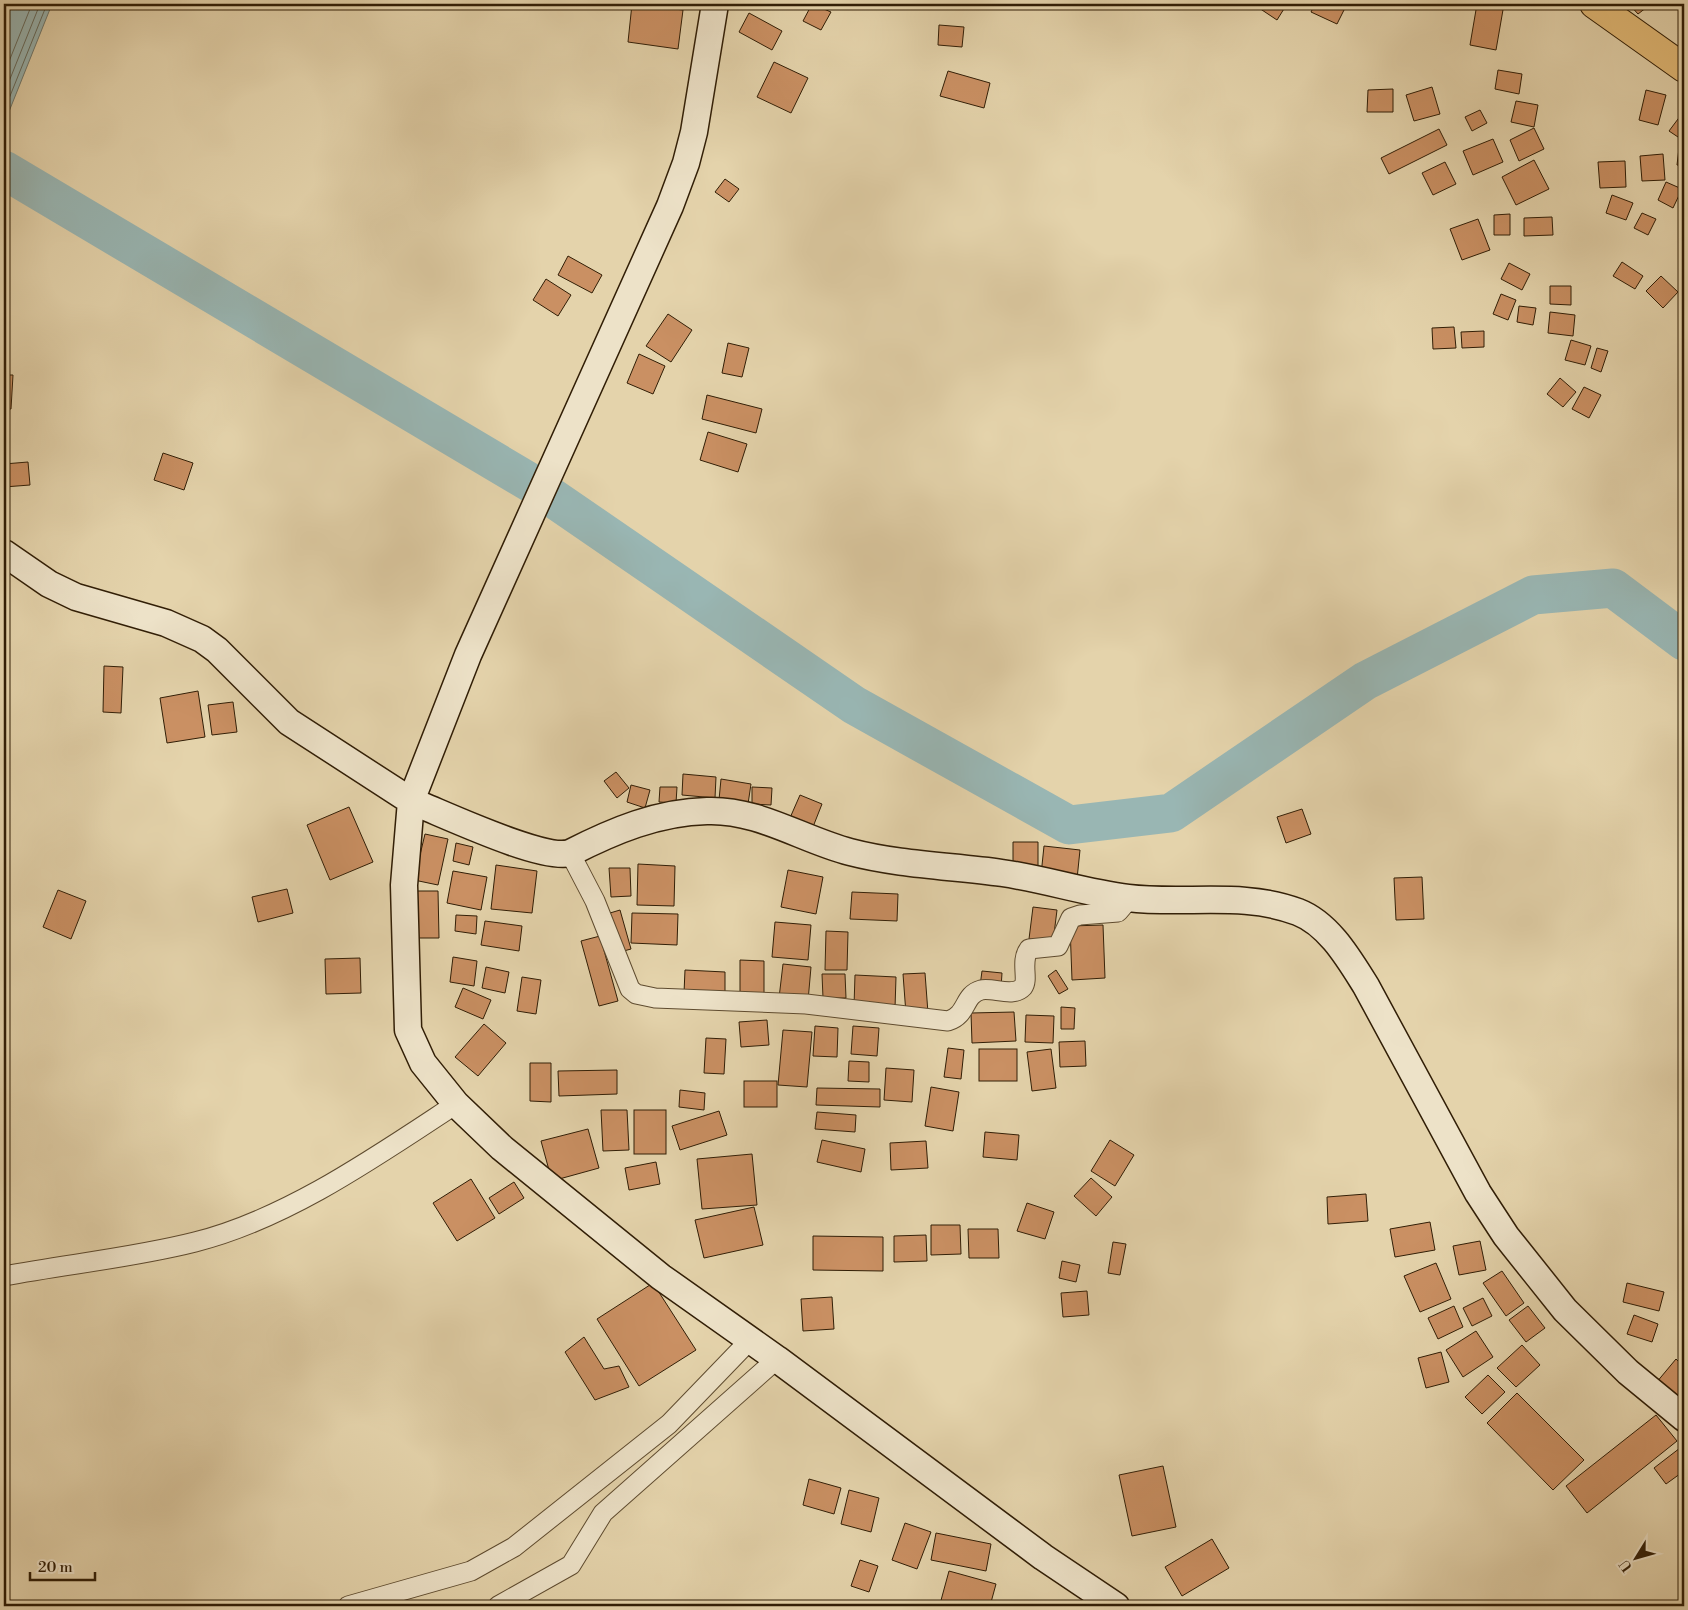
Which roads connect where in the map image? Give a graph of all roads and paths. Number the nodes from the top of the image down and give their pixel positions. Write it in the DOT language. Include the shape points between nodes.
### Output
graph roads {
  1 [pos="715,4"];
  2 [pos="1594,4"];
  3 [pos="1684,68"];
  4 [pos="4,553"];
  5 [pos="411,801"];
  6 [pos="570,853"];
  7 [pos="1130,898"];
  8 [pos="456,1104"];
  9 [pos="4,1276"];
  10 [pos="750,1340"];
  11 [pos="777,1359"];
  12 [pos="1684,1418"];
  13 [pos="348,1606"];
  14 [pos="498,1606"];
  15 [pos="1116,1606"];
  1 -- 5 [label="street" via="686,163 658,236 468,656"];
  2 -- 3 [label="highway"];
  4 -- 5 [label="street" via="48,584 76,597 166,623 202,639 289,722"];
  5 -- 6 [label="street" via="540,851"];
  5 -- 8 [label="street" via="404,885 408,1030 423,1063"];
  6 -- 7 [label="street" via="649,819 709,811 757,818 850,852 928,867 1004,873"];
  6 -- 7 [label="street" via="595,901 630,988 636,994 655,998 806,1004 948,1021 961,1014 969,998 982,990 1010,992 1021,988 1025,983 1024,957 1028,949 1058,946 1071,918 1118,912"];
  7 -- 12 [label="street" via="1270,903 1311,918 1349,959 1366,986 1478,1193 1506,1236 1565,1310 1628,1372"];
  8 -- 9 [label="street" via="355,1170 250,1223 196,1242 150,1252"];
  8 -- 10 [label="street" via="502,1148 661,1277"];
  10 -- 11 [label="street"];
  10 -- 13 [label="street" via="669,1424 514,1547 471,1571"];
  11 -- 14 [label="street" via="603,1514 571,1565"];
  11 -- 15 [label="street" via="1043,1558"];
}
